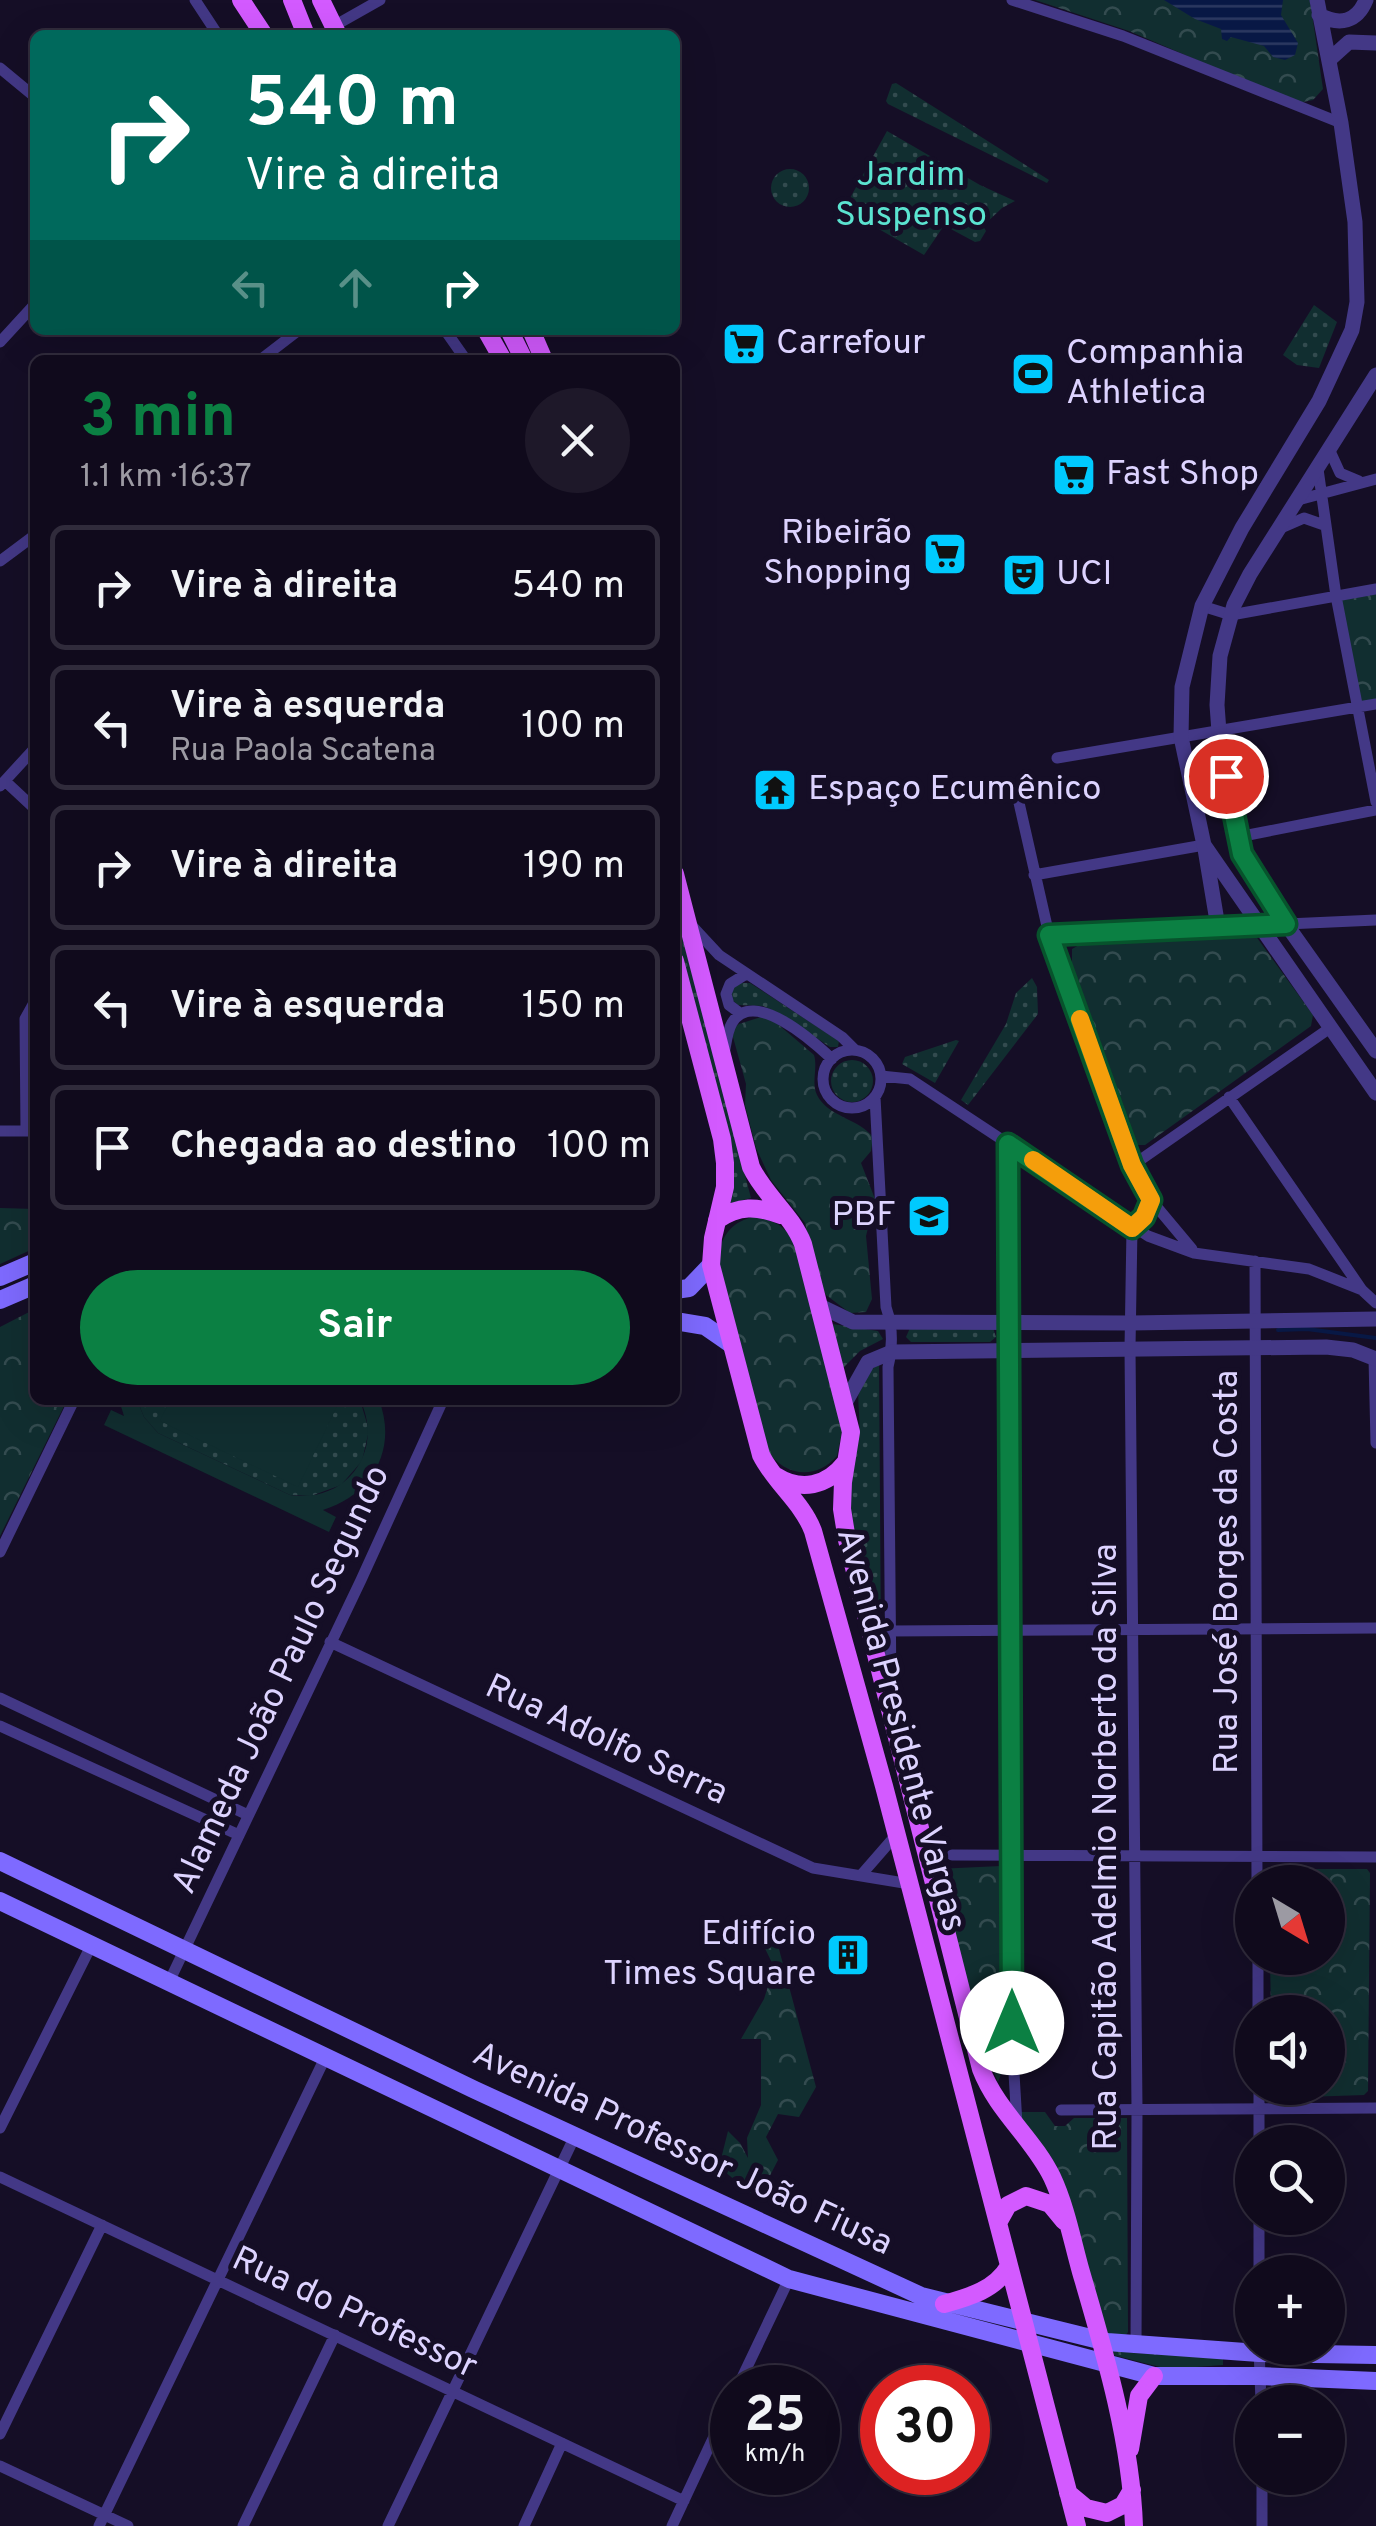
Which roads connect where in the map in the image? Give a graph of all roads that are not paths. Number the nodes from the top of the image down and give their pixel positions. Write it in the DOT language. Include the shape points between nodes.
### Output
graph roads {
  1 [pos="196,0"];
  2 [pos="241,0"];
  3 [pos="292,0"];
  4 [pos="321,0"];
  5 [pos="380,0"];
  6 [pos="1012,0"];
  7 [pos="1372,2"];
  8 [pos="1318,8"];
  9 [pos="215,30"];
  10 [pos="261,30"];
  11 [pos="304,30"];
  12 [pos="336,30"];
  13 [pos="337,30"];
  14 [pos="1376,43"];
  15 [pos="1330,60"];
  16 [pos="0,68"];
  17 [pos="30,93"];
  18 [pos="1341,124"];
  19 [pos="1376,292"];
  20 [pos="1357,302"];
  21 [pos="30,309"];
  22 [pos="292,335"];
  23 [pos="0,342"];
  24 [pos="266,355"];
  25 [pos="1376,375"];
  26 [pos="1330,451"];
  27 [pos="1318,470"];
  28 [pos="1370,480"];
  29 [pos="1321,494"];
  30 [pos="1298,500"];
  31 [pos="1324,525"];
  32 [pos="1278,530"];
  33 [pos="30,540"];
  34 [pos="0,561"];
  35 [pos="1376,589"];
  36 [pos="1336,596"];
  37 [pos="1202,606"];
  38 [pos="1230,615"];
  39 [pos="1376,704"];
  40 [pos="1356,707"];
  41 [pos="1219,732"];
  42 [pos="1180,737"];
  43 [pos="30,753"];
  44 [pos="1057,758"];
  45 [pos="2,784"];
  46 [pos="1017,794"];
  47 [pos="1376,802"];
  48 [pos="30,805"];
  49 [pos="1376,810"];
  50 [pos="1238,837"];
  51 [pos="1204,845"];
  52 [pos="1034,875"];
  53 [pos="680,894"];
  54 [pos="686,918"];
  55 [pos="1376,920"];
  56 [pos="1286,924"];
  57 [pos="1260,926"];
  58 [pos="1218,927"];
  59 [pos="1049,935"];
  60 [pos="746,974"];
  61 [pos="30,1009"];
  62 [pos="741,1014"];
  63 [pos="682,1017"];
  64 [pos="1330,1028"];
  65 [pos="855,1050"];
  66 [pos="1376,1051"];
  67 [pos="832,1058"];
  68 [pos="722,1063"];
  69 [pos="881,1076"];
  70 [pos="1376,1093"];
  71 [pos="875,1096"];
  72 [pos="1230,1098"];
  73 [pos="30,1112"];
  74 [pos="0,1131"];
  75 [pos="30,1131"];
  76 [pos="1008,1144"];
  77 [pos="1132,1165"];
  78 [pos="1151,1200"];
  79 [pos="786,1217"];
  80 [pos="717,1220"];
  81 [pos="1132,1228"];
  82 [pos="1194,1253"];
  83 [pos="1254,1261"];
  84 [pos="30,1264"];
  85 [pos="711,1266"];
  86 [pos="0,1277"];
  87 [pos="30,1288"];
  88 [pos="680,1289"];
  89 [pos="1362,1290"];
  90 [pos="0,1300"];
  91 [pos="1376,1303"];
  92 [pos="820,1306"];
  93 [pos="1254,1319"];
  94 [pos="1376,1319"];
  95 [pos="680,1322"];
  96 [pos="892,1322"];
  97 [pos="1008,1322"];
  98 [pos="1130,1323"];
  99 [pos="731,1344"];
  100 [pos="1254,1347"];
  101 [pos="1130,1348"];
  102 [pos="1008,1350"];
  103 [pos="892,1352"];
  104 [pos="1375,1359"];
  105 [pos="845,1403"];
  106 [pos="72,1405"];
  107 [pos="441,1405"];
  108 [pos="1376,1443"];
  109 [pos="847,1460"];
  110 [pos="771,1473"];
  111 [pos="0,1552"];
  112 [pos="1255,1628"];
  113 [pos="1376,1628"];
  114 [pos="1011,1630"];
  115 [pos="1134,1630"];
  116 [pos="890,1631"];
  117 [pos="330,1642"];
  118 [pos="0,1698"];
  119 [pos="892,1716"];
  120 [pos="0,1726"];
  121 [pos="248,1816"];
  122 [pos="239,1835"];
  123 [pos="896,1835"];
  124 [pos="952,1856"];
  125 [pos="1011,1857"];
  126 [pos="1376,1857"];
  127 [pos="1136,1858"];
  128 [pos="1257,1858"];
  129 [pos="0,1861"];
  130 [pos="1257,1865"];
  131 [pos="862,1874"];
  132 [pos="910,1884"];
  133 [pos="0,1901"];
  134 [pos="91,1946"];
  135 [pos="185,1949"];
  136 [pos="168,1982"];
  137 [pos="325,2058"];
  138 [pos="1259,2108"];
  139 [pos="1376,2108"];
  140 [pos="1138,2109"];
  141 [pos="1061,2110"];
  142 [pos="1259,2125"];
  143 [pos="0,2128"];
  144 [pos="1017,2128"];
  145 [pos="575,2136"];
  146 [pos="560,2171"];
  147 [pos="0,2176"];
  148 [pos="998,2223"];
  149 [pos="102,2225"];
  150 [pos="1070,2230"];
  151 [pos="1009,2266"];
  152 [pos="789,2279"];
  153 [pos="218,2280"];
  154 [pos="944,2304"];
  155 [pos="1027,2333"];
  156 [pos="334,2335"];
  157 [pos="1101,2341"];
  158 [pos="1136,2344"];
  159 [pos="1235,2349"];
  160 [pos="1345,2355"];
  161 [pos="1376,2355"];
  162 [pos="1105,2361"];
  163 [pos="748,2365"];
  164 [pos="1260,2365"];
  165 [pos="1285,2365"];
  166 [pos="1154,2376"];
  167 [pos="1260,2376"];
  168 [pos="1284,2377"];
  169 [pos="1376,2381"];
  170 [pos="1260,2385"];
  171 [pos="451,2390"];
  172 [pos="0,2434"];
  173 [pos="562,2444"];
  174 [pos="710,2445"];
  175 [pos="1128,2460"];
  176 [pos="0,2466"];
  177 [pos="1132,2490"];
  178 [pos="1068,2493"];
  179 [pos="1262,2495"];
  180 [pos="684,2501"];
  181 [pos="102,2521"];
  182 [pos="128,2526"];
  183 [pos="243,2526"];
  184 [pos="388,2526"];
  185 [pos="524,2526"];
  186 [pos="672,2526"];
  187 [pos="1077,2526"];
  188 [pos="1134,2526"];
  189 [pos="1262,2526"];
  1 -- 9 [label="street"];
  2 -- 10 [label="main road"];
  3 -- 11 [label="main road"];
  4 -- 12 [label="main road"];
  5 -- 13 [label="street"];
  6 -- 18 [label="street" via="1123,36"];
  7 -- 8 [label="street" via="1338,22"];
  8 -- 15 [label="street"];
  14 -- 15 [label="street" via="1349,42"];
  15 -- 18 [label="street"];
  16 -- 17 [label="street"];
  18 -- 20 [label="street"];
  19 -- 20 [label="street"];
  20 -- 37 [label="street" via="1332,378"];
  21 -- 23 [label="street"];
  22 -- 24 [label="street"];
  25 -- 26 [label="street"];
  26 -- 27 [label="street"];
  26 -- 28 [label="street" via="1340,473"];
  27 -- 29 [label="street"];
  27 -- 30 [label="street"];
  28 -- 29 [label="street"];
  29 -- 30 [label="street"];
  29 -- 31 [label="street"];
  30 -- 32 [label="street"];
  31 -- 32 [label="street" via="1296,519"];
  31 -- 36 [label="street"];
  32 -- 38 [label="street"];
  33 -- 34 [label="street"];
  35 -- 36 [label="street"];
  36 -- 38 [label="street"];
  36 -- 40 [label="street"];
  37 -- 38 [label="street"];
  37 -- 42 [label="street" via="1182,686"];
  38 -- 41 [label="street" via="1220,656"];
  39 -- 40 [label="street"];
  40 -- 41 [label="street"];
  40 -- 47 [label="street"];
  41 -- 42 [label="street"];
  41 -- 50 [label="street"];
  42 -- 44 [label="street"];
  42 -- 51 [label="street"];
  43 -- 45 [label="street"];
  45 -- 48 [label="street"];
  46 -- 52 [label="street"];
  49 -- 50 [label="street"];
  50 -- 56 [label="street"];
  51 -- 52 [label="street"];
  51 -- 57 [label="street"];
  51 -- 58 [label="street"];
  52 -- 59 [label="street"];
  53 -- 54 [label="main road, Avenida Presidente Vargas"];
  54 -- 60 [label="street"];
  54 -- 68 [label="main road, Avenida Presidente Vargas"];
  55 -- 56 [label="street"];
  56 -- 57 [label="street"];
  56 -- 66 [label="street"];
  57 -- 58 [label="street"];
  57 -- 64 [label="street"];
  58 -- 59 [label="street"];
  59 -- 77 [label="street"];
  60 -- 62 [label="street" via="726,994"];
  60 -- 65 [label="street"];
  61 -- 73 [label="street"];
  62 -- 67 [label="street" via="769,1013"];
  62 -- 68 [label="street" via="732,1023"];
  63 -- 80 [label="main road, Avenida Presidente Vargas" via="722,1140"];
  64 -- 70 [label="street"];
  64 -- 72 [label="street"];
  65 -- 67 [label="street"];
  65 -- 69 [label="street" via="873,1059"];
  67 -- 71 [label="street" via="823,1085 833,1101 860,1107"];
  68 -- 79 [label="main road, Avenida Presidente Vargas" via="750,1167"];
  69 -- 71 [label="street"];
  69 -- 76 [label="street" via="910,1079"];
  71 -- 96 [label="street"];
  72 -- 77 [label="street"];
  72 -- 89 [label="street"];
  74 -- 75 [label="street"];
  76 -- 81 [label="street"];
  76 -- 97 [label="street"];
  77 -- 78 [label="street"];
  78 -- 81 [label="street"];
  78 -- 82 [label="street"];
  79 -- 80 [label="main road" via="751,1207"];
  79 -- 92 [label="main road, Avenida Presidente Vargas" via="800,1236"];
  80 -- 85 [label="main road, Avenida Presidente Vargas"];
  81 -- 82 [label="street"];
  81 -- 98 [label="street, Rua Capitão Adelmio Norberto da Silva"];
  82 -- 83 [label="street"];
  83 -- 89 [label="street" via="1309,1269"];
  83 -- 93 [label="street, Rua José Borges da Costa"];
  84 -- 86 [label="main road"];
  85 -- 88 [label="main road"];
  85 -- 99 [label="main road, Avenida Presidente Vargas"];
  87 -- 90 [label="main road"];
  89 -- 91 [label="street"];
  92 -- 96 [label="street" via="853,1322"];
  92 -- 105 [label="main road, Avenida Presidente Vargas"];
  93 -- 94 [label="street"];
  93 -- 98 [label="street"];
  93 -- 100 [label="street, Rua José Borges da Costa"];
  95 -- 99 [label="main road" via="706,1326"];
  96 -- 97 [label="street"];
  96 -- 103 [label="street"];
  97 -- 98 [label="street"];
  97 -- 102 [label="street"];
  98 -- 101 [label="street, Rua Capitão Adelmio Norberto da Silva"];
  99 -- 110 [label="main road, Avenida Presidente Vargas"];
  100 -- 101 [label="street"];
  100 -- 104 [label="street" via="1340,1348"];
  100 -- 112 [label="street, Rua José Borges da Costa"];
  101 -- 102 [label="street"];
  101 -- 115 [label="street, Rua Capitão Adelmio Norberto da Silva"];
  102 -- 103 [label="street"];
  102 -- 114 [label="street"];
  103 -- 105 [label="street" via="868,1362"];
  103 -- 116 [label="street"];
  104 -- 108 [label="street"];
  105 -- 109 [label="main road, Avenida Presidente Vargas"];
  106 -- 111 [label="street"];
  107 -- 117 [label="street, Alameda João Paulo Segundo"];
  109 -- 110 [label="main road" via="832,1477 811,1485"];
  109 -- 119 [label="main road, Avenida Presidente Vargas" via="847,1540"];
  110 -- 123 [label="main road, Avenida Presidente Vargas" via="814,1531"];
  112 -- 113 [label="street"];
  112 -- 115 [label="street"];
  112 -- 128 [label="street, Rua José Borges da Costa"];
  114 -- 115 [label="street"];
  114 -- 116 [label="street"];
  114 -- 125 [label="street"];
  115 -- 127 [label="street, Rua Capitão Adelmio Norberto da Silva"];
  116 -- 119 [label="street"];
  117 -- 121 [label="street, Alameda João Paulo Segundo"];
  117 -- 131 [label="street, Rua Adolfo Serra" via="813,1868"];
  118 -- 121 [label="street"];
  119 -- 144 [label="main road, Avenida Presidente Vargas" via="982,2069"];
  120 -- 122 [label="street"];
  121 -- 122 [label="street, Alameda João Paulo Segundo"];
  122 -- 135 [label="street, Alameda João Paulo Segundo"];
  123 -- 131 [label="street"];
  123 -- 132 [label="main road, Avenida Presidente Vargas"];
  124 -- 125 [label="street"];
  125 -- 127 [label="street"];
  125 -- 144 [label="street"];
  126 -- 128 [label="street"];
  127 -- 128 [label="street"];
  127 -- 140 [label="street, Rua Capitão Adelmio Norberto da Silva"];
  128 -- 130 [label="street, Rua José Borges da Costa"];
  129 -- 135 [label="main road, Avenida Professor João Fiusa"];
  131 -- 132 [label="street, Rua Adolfo Serra"];
  132 -- 148 [label="main road, Avenida Presidente Vargas"];
  133 -- 134 [label="main road, Avenida Professor João Fiusa"];
  134 -- 136 [label="main road, Avenida Professor João Fiusa"];
  134 -- 143 [label="street"];
  135 -- 136 [label="street, Alameda João Paulo Segundo"];
  135 -- 145 [label="main road, Avenida Professor João Fiusa"];
  136 -- 137 [label="main road, Avenida Professor João Fiusa"];
  137 -- 146 [label="main road, Avenida Professor João Fiusa"];
  137 -- 153 [label="street"];
  138 -- 139 [label="street"];
  138 -- 140 [label="street"];
  138 -- 142 [label="street"];
  140 -- 141 [label="street"];
  140 -- 158 [label="street, Rua Capitão Adelmio Norberto da Silva"];
  144 -- 150 [label="main road, Avenida Presidente Vargas" via="1050,2172"];
  145 -- 146 [label="street"];
  145 -- 154 [label="main road, Avenida Professor João Fiusa"];
  146 -- 152 [label="main road, Avenida Professor João Fiusa"];
  146 -- 171 [label="street"];
  147 -- 149 [label="street, Rua do Professor"];
  148 -- 150 [label="main road" via="1012,2202 1032,2196 1050,2204"];
  148 -- 151 [label="main road, Avenida Presidente Vargas"];
  149 -- 153 [label="street, Rua do Professor"];
  149 -- 172 [label="street"];
  150 -- 157 [label="main road, Avenida Presidente Vargas"];
  151 -- 154 [label="main road" via="986,2289"];
  151 -- 155 [label="main road, Avenida Presidente Vargas"];
  152 -- 155 [label="main road, Avenida Professor João Fiusa"];
  152 -- 163 [label="street"];
  153 -- 156 [label="street, Rua do Professor"];
  153 -- 181 [label="street"];
  154 -- 155 [label="main road, Avenida Professor João Fiusa"];
  155 -- 157 [label="main road, Avenida Professor João Fiusa"];
  155 -- 162 [label="main road, Avenida Professor João Fiusa"];
  155 -- 178 [label="main road, Avenida Presidente Vargas"];
  156 -- 171 [label="street, Rua do Professor"];
  156 -- 183 [label="street"];
  157 -- 158 [label="main road, Avenida Professor João Fiusa"];
  157 -- 162 [label="main road, Avenida Presidente Vargas"];
  158 -- 159 [label="main road, Avenida Professor João Fiusa"];
  160 -- 161 [label="main road, Avenida Professor João Fiusa"];
  162 -- 166 [label="main road, Avenida Professor João Fiusa"];
  162 -- 175 [label="main road, Avenida Presidente Vargas"];
  164 -- 167 [label="street"];
  165 -- 168 [label="main road"];
  166 -- 167 [label="main road, Avenida Professor João Fiusa"];
  166 -- 175 [label="main road" via="1139,2396"];
  167 -- 168 [label="main road, Avenida Professor João Fiusa"];
  167 -- 170 [label="street"];
  168 -- 169 [label="main road, Avenida Professor João Fiusa"];
  171 -- 173 [label="street, Rua do Professor"];
  171 -- 184 [label="street"];
  173 -- 180 [label="street, Rua do Professor"];
  173 -- 185 [label="street"];
  174 -- 180 [label="street"];
  175 -- 177 [label="main road, Avenida Presidente Vargas"];
  176 -- 181 [label="street"];
  177 -- 178 [label="main road" via="1123,2505 1106,2513"];
  177 -- 188 [label="main road, Avenida Presidente Vargas"];
  178 -- 187 [label="main road, Avenida Presidente Vargas"];
  179 -- 189 [label="street"];
  180 -- 186 [label="street"];
  181 -- 182 [label="street"];
}
